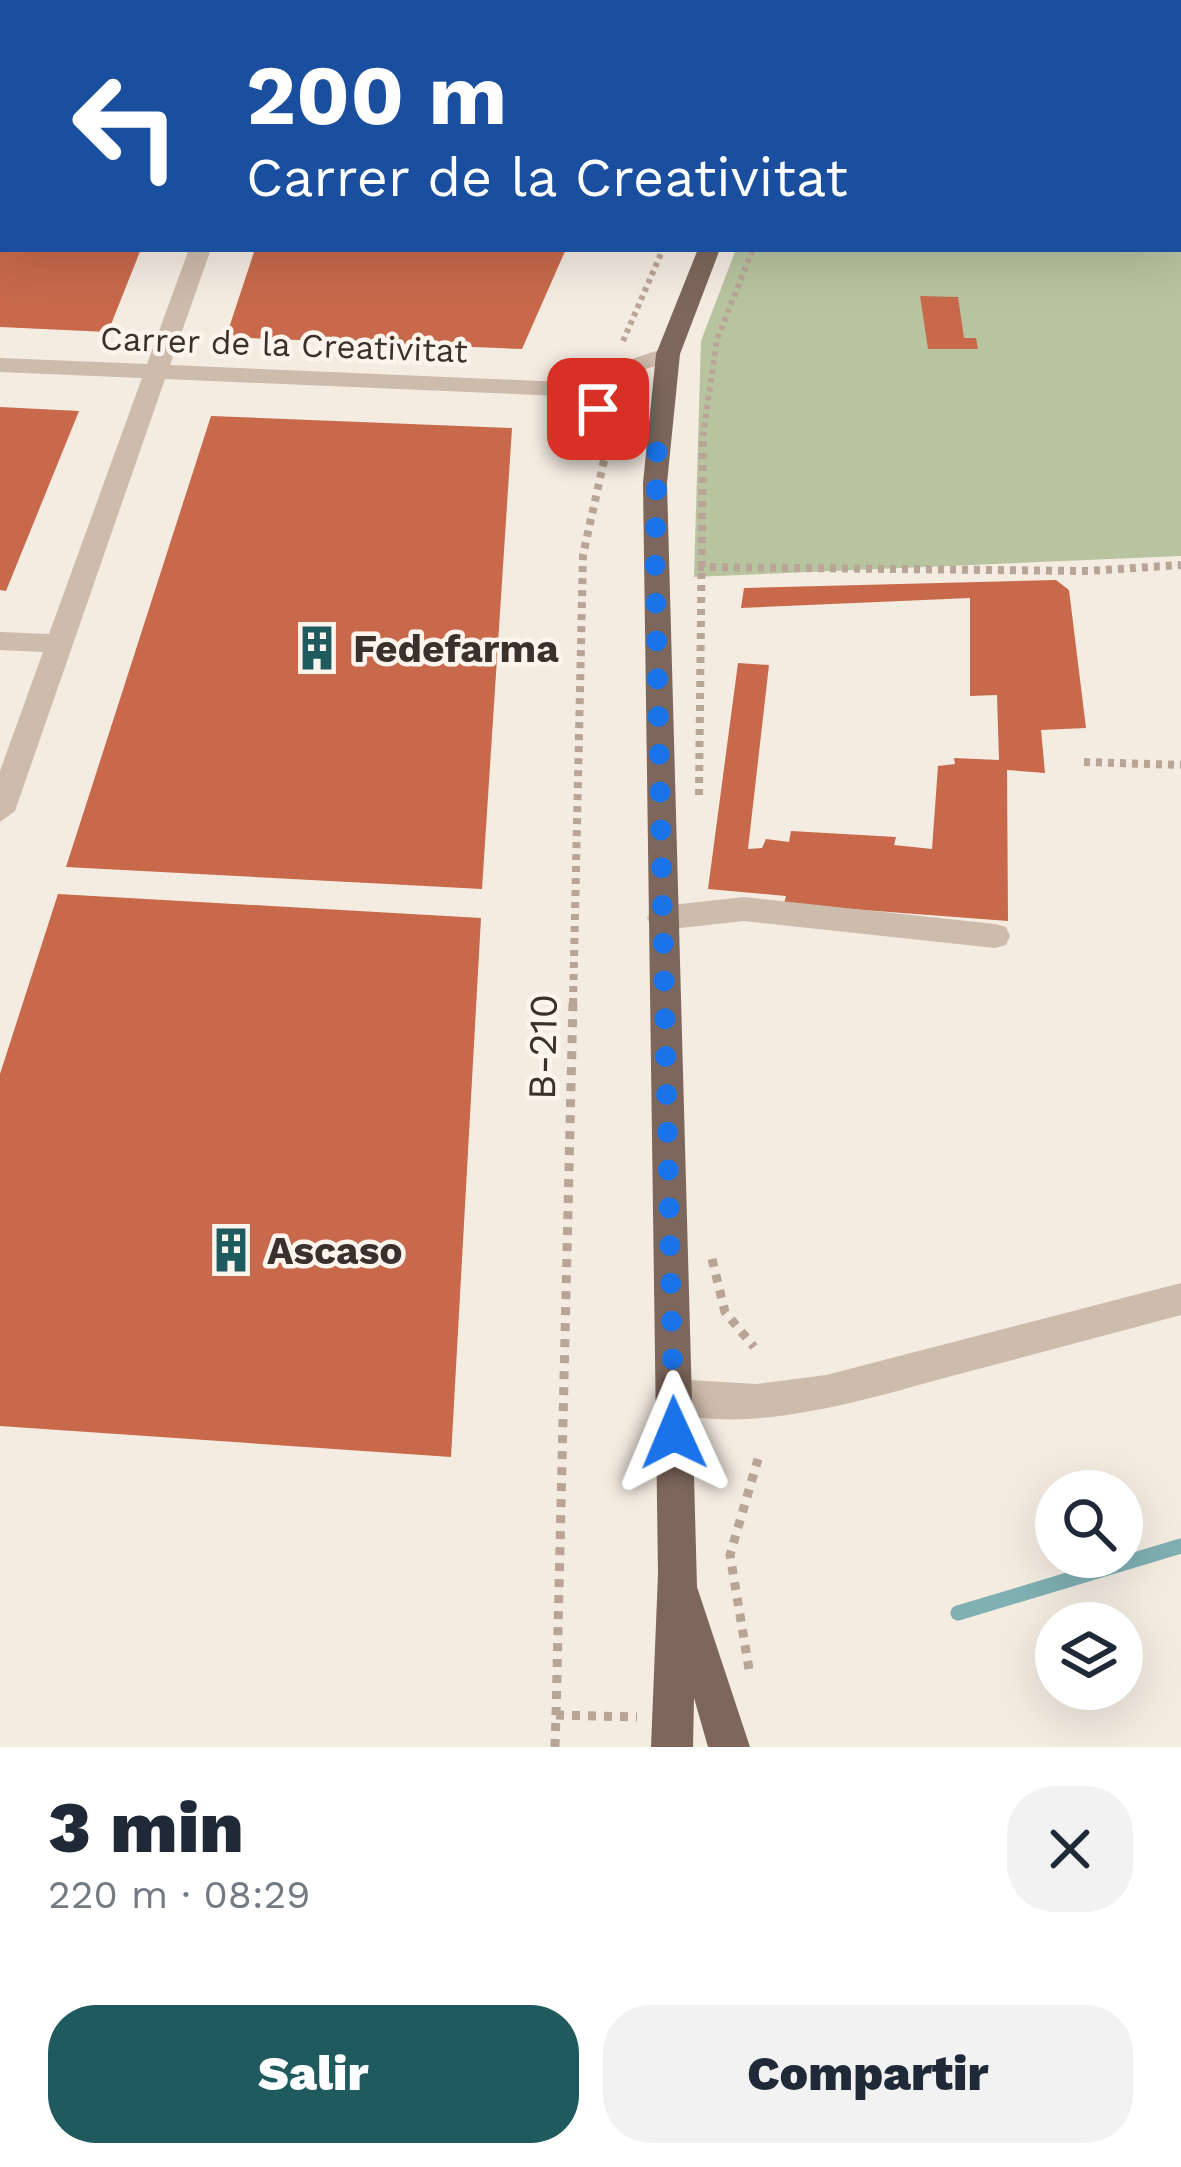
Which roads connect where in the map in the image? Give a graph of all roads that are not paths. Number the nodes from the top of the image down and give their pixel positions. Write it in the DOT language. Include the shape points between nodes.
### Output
graph roads {
  1 [pos="199,252"];
  2 [pos="708,252"];
  3 [pos="668,354"];
  4 [pos="0,365"];
  5 [pos="156,372"];
  6 [pos="565,389"];
  7 [pos="657,446"];
  8 [pos="0,641"];
  9 [pos="59,644"];
  10 [pos="0,811"];
  11 [pos="662,918"];
  12 [pos="995,936"];
  13 [pos="1181,1299"];
  14 [pos="674,1396"];
  15 [pos="677,1574"];
  16 [pos="672,1747"];
  17 [pos="729,1747"];
  1 -- 5 [label="street"];
  2 -- 3 [label="main road"];
  3 -- 6 [label="street, Carrer de la Creativitat"];
  3 -- 7 [label="main road"];
  4 -- 5 [label="street, Carrer de la Creativitat"];
  5 -- 6 [label="street, Carrer de la Creativitat"];
  5 -- 9 [label="street"];
  6 -- 7 [label="street, Carrer de la Creativitat"];
  7 -- 11 [label="main road"];
  8 -- 9 [label="street"];
  9 -- 10 [label="street"];
  11 -- 12 [label="street" via="744,909"];
  11 -- 14 [label="main road"];
  13 -- 14 [label="street" via="826,1392 756,1401"];
  14 -- 15 [label="main road"];
  15 -- 16 [label="main road"];
  15 -- 17 [label="main road"];
}
